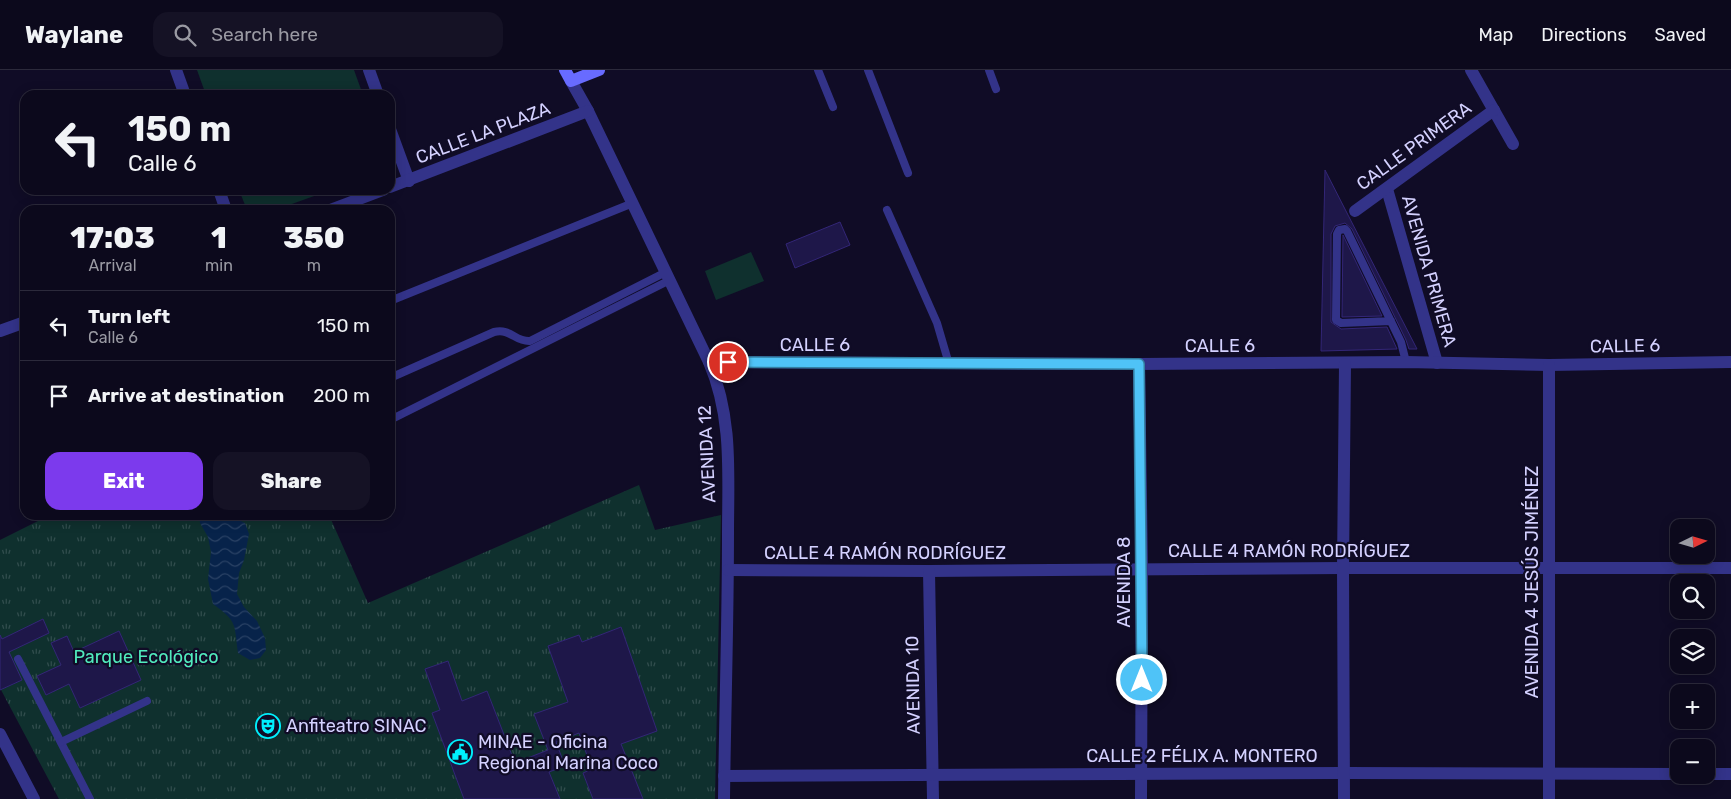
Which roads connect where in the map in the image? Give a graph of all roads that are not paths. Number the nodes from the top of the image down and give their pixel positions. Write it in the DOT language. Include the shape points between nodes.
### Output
graph roads {
  1 [pos="176,70"];
  2 [pos="369,70"];
  3 [pos="599,70"];
  4 [pos="818,70"];
  5 [pos="868,70"];
  6 [pos="989,70"];
  7 [pos="1471,70"];
  8 [pos="568,75"];
  9 [pos="996,89"];
  10 [pos="183,90"];
  11 [pos="376,90"];
  12 [pos="833,107"];
  13 [pos="1494,110"];
  14 [pos="588,111"];
  15 [pos="395,142"];
  16 [pos="1513,144"];
  17 [pos="908,173"];
  18 [pos="409,180"];
  19 [pos="395,186"];
  20 [pos="1387,189"];
  21 [pos="370,195"];
  22 [pos="633,203"];
  23 [pos="343,205"];
  24 [pos="887,210"];
  25 [pos="1355,210"];
  26 [pos="668,276"];
  27 [pos="395,299"];
  28 [pos="1391,321"];
  29 [pos="20,324"];
  30 [pos="0,331"];
  31 [pos="709,362"];
  32 [pos="1406,362"];
  33 [pos="1731,362"];
  34 [pos="1437,363"];
  35 [pos="949,364"];
  36 [pos="1139,364"];
  37 [pos="1345,364"];
  38 [pos="1550,365"];
  39 [pos="395,376"];
  40 [pos="395,417"];
  41 [pos="1343,568"];
  42 [pos="1731,568"];
  43 [pos="1142,569"];
  44 [pos="728,570"];
  45 [pos="1550,570"];
  46 [pos="929,571"];
  47 [pos="18,659"];
  48 [pos="146,701"];
  49 [pos="0,734"];
  50 [pos="61,742"];
  51 [pos="1142,773"];
  52 [pos="1344,773"];
  53 [pos="1549,774"];
  54 [pos="1670,774"];
  55 [pos="1715,774"];
  56 [pos="1731,774"];
  57 [pos="724,776"];
  58 [pos="933,776"];
  59 [pos="34,799"];
  60 [pos="90,799"];
  61 [pos="724,799"];
  62 [pos="932,799"];
  63 [pos="1141,799"];
  64 [pos="1344,799"];
  65 [pos="1549,799"];
  1 -- 10 [label="street"];
  2 -- 11 [label="street"];
  3 -- 8 [label="main road"];
  4 -- 12 [label="lane"];
  5 -- 17 [label="lane"];
  6 -- 9 [label="lane"];
  7 -- 13 [label="street"];
  8 -- 14 [label="street, AVENIDA 12"];
  13 -- 16 [label="street"];
  13 -- 20 [label="street, CALLE PRIMERA"];
  14 -- 18 [label="street, CALLE LA PLAZA"];
  14 -- 22 [label="street, AVENIDA 12"];
  15 -- 18 [label="street"];
  18 -- 19 [label="street, CALLE LA PLAZA"];
  20 -- 25 [label="street, CALLE PRIMERA"];
  20 -- 34 [label="street, AVENIDA PRIMERA"];
  21 -- 23 [label="street"];
  22 -- 26 [label="street, AVENIDA 12"];
  22 -- 27 [label="lane"];
  24 -- 35 [label="lane" via="938,323"];
  26 -- 31 [label="street, AVENIDA 12"];
  26 -- 39 [label="lane" via="530,341 524,342 500,330"];
  26 -- 40 [label="lane"];
  28 -- 28 [label="lane" via="1347,231 1339,230 1336,320 1341,323"];
  28 -- 32 [label="lane"];
  29 -- 30 [label="street"];
  31 -- 35 [label="street, CALLE 6"];
  31 -- 44 [label="street, AVENIDA 12" via="718,383 728,442"];
  32 -- 34 [label="street, CALLE 6"];
  32 -- 37 [label="street, CALLE 6"];
  33 -- 38 [label="street, CALLE 6"];
  34 -- 38 [label="street, CALLE 6"];
  35 -- 36 [label="street, CALLE 6"];
  36 -- 37 [label="street, CALLE 6"];
  36 -- 43 [label="street, AVENIDA 8"];
  37 -- 41 [label="street"];
  38 -- 45 [label="street, AVENIDA 4 JESÚS JIMÉNEZ"];
  41 -- 43 [label="street, CALLE 4 RAMÓN RODRÍGUEZ"];
  41 -- 45 [label="street, CALLE 4 RAMÓN RODRÍGUEZ"];
  41 -- 52 [label="street"];
  42 -- 45 [label="street, CALLE 4 RAMÓN RODRÍGUEZ"];
  43 -- 46 [label="street, CALLE 4 RAMÓN RODRÍGUEZ"];
  43 -- 51 [label="street, AVENIDA 8"];
  44 -- 46 [label="street, CALLE 4 RAMÓN RODRÍGUEZ"];
  44 -- 57 [label="street, AVENIDA 12"];
  45 -- 53 [label="street, AVENIDA 4 JESÚS JIMÉNEZ"];
  46 -- 58 [label="street, AVENIDA 10"];
  47 -- 50 [label="lane"];
  48 -- 50 [label="lane"];
  49 -- 59 [label="street"];
  50 -- 60 [label="lane"];
  51 -- 52 [label="street, CALLE 2 FÉLIX A. MONTERO"];
  51 -- 58 [label="street, CALLE 2 FÉLIX A. MONTERO"];
  51 -- 63 [label="street, AVENIDA 8"];
  52 -- 53 [label="street, CALLE 2 FÉLIX A. MONTERO"];
  52 -- 64 [label="street"];
  53 -- 54 [label="street, CALLE 2 FÉLIX A. MONTERO"];
  53 -- 65 [label="street, AVENIDA 4 JESÚS JIMÉNEZ"];
  55 -- 56 [label="street"];
  57 -- 58 [label="street, CALLE 2 FÉLIX A. MONTERO"];
  57 -- 61 [label="street, AVENIDA 12"];
  58 -- 62 [label="street, AVENIDA 10"];
}
